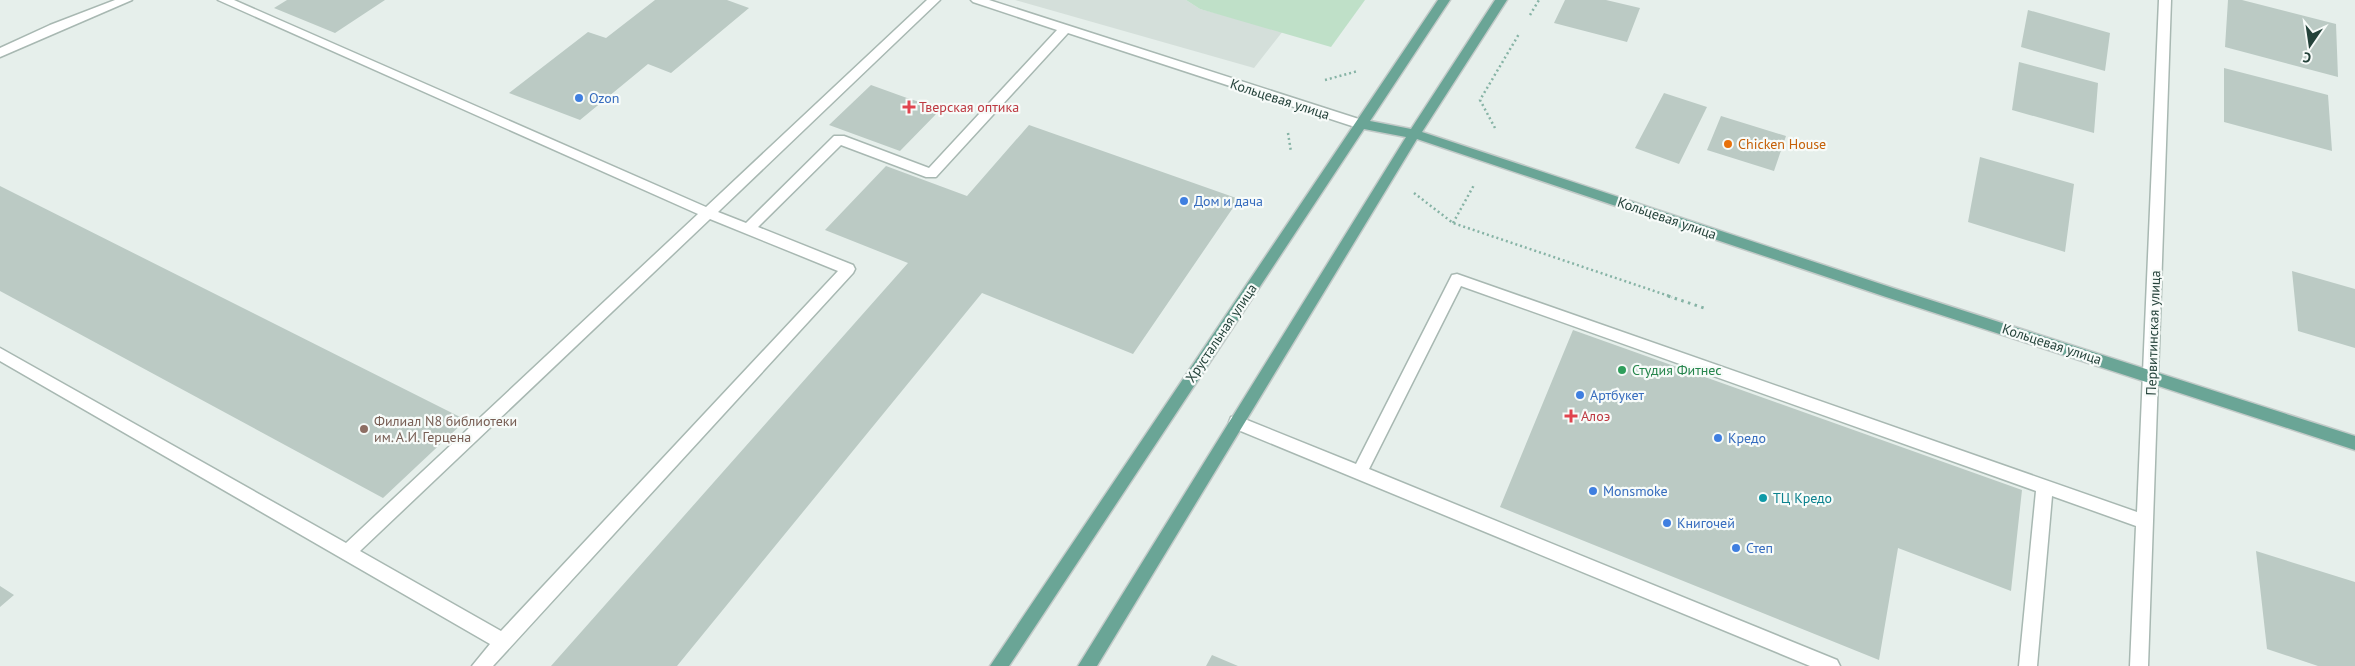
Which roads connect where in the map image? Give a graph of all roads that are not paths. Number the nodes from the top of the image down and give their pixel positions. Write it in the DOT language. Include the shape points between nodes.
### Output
graph roads {
  1 [pos="126,0"];
  2 [pos="224,0"];
  3 [pos="934,0"];
  4 [pos="977,0"];
  5 [pos="1444,0"];
  6 [pos="1501,0"];
  7 [pos="2165,0"];
  8 [pos="1065,29"];
  9 [pos="0,54"];
  10 [pos="1360,124"];
  11 [pos="1415,134"];
  12 [pos="708,213"];
  13 [pos="748,229"];
  14 [pos="0,354"];
  15 [pos="2151,376"];
  16 [pos="1237,422"];
  17 [pos="2355,443"];
  18 [pos="1359,473"];
  19 [pos="2045,486"];
  20 [pos="2145,522"];
  21 [pos="348,552"];
  22 [pos="503,642"];
  23 [pos="481,666"];
  24 [pos="999,666"];
  25 [pos="1087,666"];
  26 [pos="1831,666"];
  27 [pos="2028,666"];
  28 [pos="2139,666"];
  1 -- 9 [label="street" via="54,28"];
  2 -- 12 [label="street"];
  3 -- 12 [label="street"];
  4 -- 8 [label="street, Кольцевая улица"];
  5 -- 10 [label="main road, Хрустальная улица"];
  6 -- 11 [label="main road"];
  7 -- 15 [label="street, Первитинская улица"];
  8 -- 10 [label="street, Кольцевая улица"];
  8 -- 13 [label="street" via="930,174 839,139"];
  10 -- 11 [label="main road, Кольцевая улица"];
  10 -- 24 [label="main road, Хрустальная улица"];
  11 -- 15 [label="main road, Кольцевая улица"];
  11 -- 16 [label="main road"];
  12 -- 13 [label="street"];
  12 -- 21 [label="street"];
  13 -- 22 [label="street" via="848,269"];
  14 -- 21 [label="street"];
  15 -- 17 [label="main road, Кольцевая улица"];
  15 -- 20 [label="street, Первитинская улица"];
  16 -- 18 [label="street"];
  16 -- 25 [label="main road"];
  18 -- 19 [label="street" via="1457,279"];
  18 -- 26 [label="street"];
  19 -- 20 [label="street"];
  19 -- 27 [label="street"];
  20 -- 28 [label="street, Первитинская улица"];
  21 -- 22 [label="street"];
  22 -- 23 [label="street"];
}
